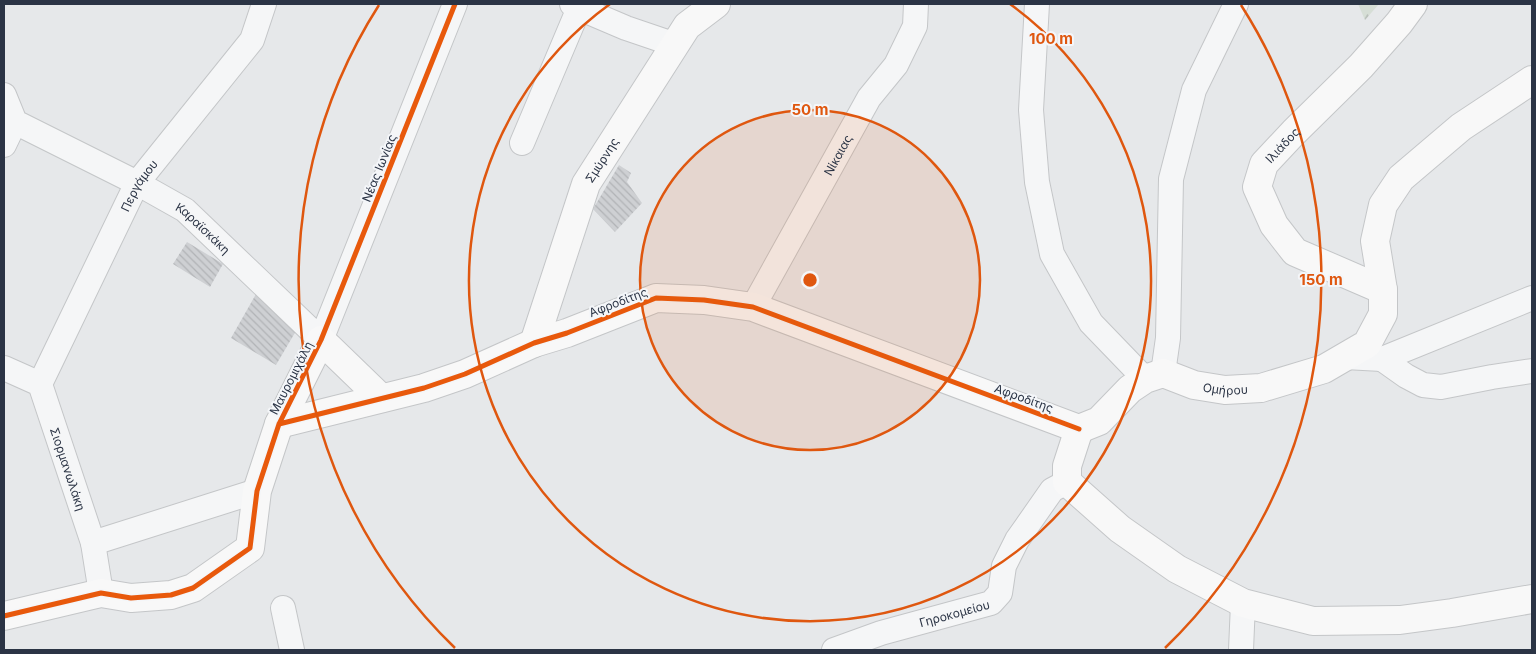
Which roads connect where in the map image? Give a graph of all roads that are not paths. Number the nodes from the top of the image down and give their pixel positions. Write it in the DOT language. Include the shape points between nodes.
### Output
graph roads {
  1 [pos="264,4"];
  2 [pos="455,4"];
  3 [pos="716,4"];
  4 [pos="916,4"];
  5 [pos="1037,4"];
  6 [pos="1236,4"];
  7 [pos="1413,4"];
  8 [pos="575,6"];
  9 [pos="686,25"];
  10 [pos="1532,80"];
  11 [pos="4,95"];
  12 [pos="15,122"];
  13 [pos="522,143"];
  14 [pos="4,145"];
  15 [pos="137,183"];
  16 [pos="1383,290"];
  17 [pos="1532,298"];
  18 [pos="753,307"];
  19 [pos="321,340"];
  20 [pos="534,343"];
  21 [pos="1345,357"];
  22 [pos="1382,359"];
  23 [pos="4,368"];
  24 [pos="1532,371"];
  25 [pos="1154,376"];
  26 [pos="40,384"];
  27 [pos="381,398"];
  28 [pos="279,424"];
  29 [pos="1079,428"];
  30 [pos="1067,482"];
  31 [pos="257,491"];
  32 [pos="93,543"];
  33 [pos="100,593"];
  34 [pos="1532,599"];
  35 [pos="1242,603"];
  36 [pos="283,608"];
  37 [pos="4,616"];
  38 [pos="292,650"];
  39 [pos="834,650"];
  40 [pos="1241,650"];
  1 -- 15 [label="street, Περγάμου" via="252,40"];
  2 -- 19 [label="street, Νέας Ιωνίας"];
  3 -- 9 [label="street, Σμύρνης"];
  4 -- 18 [label="street, Νίκαιας" via="914,26 896,65 869,98"];
  5 -- 25 [label="street, Ομήρου" via="1031,110 1037,182 1052,254 1091,323"];
  6 -- 25 [label="street" via="1194,90 1171,179 1168,338"];
  7 -- 16 [label="street, Ιλιάδος" via="1361,66 1264,164 1257,187 1274,225 1295,252"];
  8 -- 9 [label="street" via="626,28"];
  8 -- 13 [label="street"];
  9 -- 20 [label="street, Σμύρνης" via="586,184"];
  10 -- 16 [label="street, Ομήρου" via="1461,127 1401,178 1383,205 1375,241"];
  11 -- 12 [label="street"];
  12 -- 14 [label="street"];
  12 -- 15 [label="street, Καραϊσκάκη"];
  15 -- 19 [label="street, Καραϊσκάκη" via="185,210"];
  15 -- 26 [label="street, Περγάμου"];
  16 -- 21 [label="street, Ομήρου" via="1384,314 1368,344"];
  17 -- 22 [label="street"];
  18 -- 20 [label="street, Αφροδίτης" via="656,298"];
  18 -- 29 [label="street, Αφροδίτης"];
  19 -- 27 [label="street, Καραϊσκάκη"];
  19 -- 28 [label="street, Μαυρομιχάλη"];
  20 -- 27 [label="street, Αφροδίτης" via="466,374"];
  21 -- 22 [label="street"];
  21 -- 25 [label="street, Ομήρου" via="1324,369 1261,388 1225,390"];
  22 -- 24 [label="street" via="1423,385 1441,387"];
  23 -- 26 [label="street"];
  25 -- 29 [label="street" via="1130,389 1099,422"];
  26 -- 32 [label="street, Σιορμανωλάκη"];
  27 -- 28 [label="street, Αφροδίτης"];
  28 -- 31 [label="street, Μαυρομιχάλη"];
  29 -- 30 [label="street" via="1067,466"];
  30 -- 35 [label="street" via="1120,529 1177,569"];
  30 -- 39 [label="street, Γηροκομείου" via="1052,490 1017,540 1004,566 1000,593 991,603 880,633"];
  31 -- 32 [label="street"];
  31 -- 33 [label="street, Μαυρομιχάλη" via="250,548 193,588 171,595 131,598"];
  32 -- 33 [label="street, Σιορμανωλάκη"];
  33 -- 37 [label="street, Μαυρομιχάλη"];
  34 -- 35 [label="street" via="1400,620 1312,621"];
  35 -- 40 [label="street"];
  36 -- 38 [label="street"];
}
